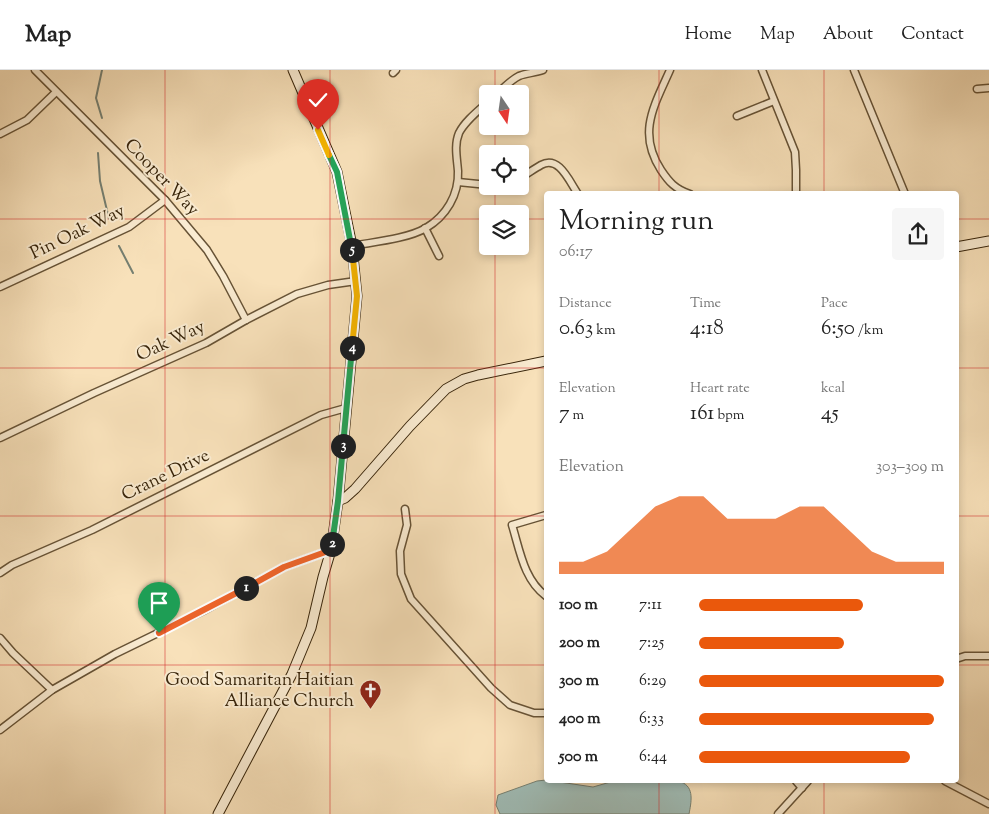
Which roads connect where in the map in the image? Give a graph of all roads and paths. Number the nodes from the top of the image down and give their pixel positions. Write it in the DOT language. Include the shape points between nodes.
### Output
graph roads {
  1 [pos="35,70"];
  2 [pos="293,70"];
  3 [pos="543,70"];
  4 [pos="670,70"];
  5 [pos="762,70"];
  6 [pos="854,70"];
  7 [pos="520,73"];
  8 [pos="507,85"];
  9 [pos="989,88"];
  10 [pos="977,89"];
  11 [pos="56,92"];
  12 [pos="774,101"];
  13 [pos="479,111"];
  14 [pos="737,116"];
  15 [pos="0,134"];
  16 [pos="529,172"];
  17 [pos="458,182"];
  18 [pos="479,184"];
  19 [pos="576,191"];
  20 [pos="681,191"];
  21 [pos="796,191"];
  22 [pos="904,191"];
  23 [pos="165,200"];
  24 [pos="425,228"];
  25 [pos="989,241"];
  26 [pos="352,246"];
  27 [pos="959,246"];
  28 [pos="439,256"];
  29 [pos="356,281"];
  30 [pos="0,287"];
  31 [pos="246,320"];
  32 [pos="544,360"];
  33 [pos="346,408"];
  34 [pos="0,438"];
  35 [pos="338,501"];
  36 [pos="405,509"];
  37 [pos="544,516"];
  38 [pos="331,550"];
  39 [pos="0,573"];
  40 [pos="544,594"];
  41 [pos="0,638"];
  42 [pos="989,656"];
  43 [pos="959,658"];
  44 [pos="52,690"];
  45 [pos="544,713"];
  46 [pos="0,730"];
  47 [pos="798,783"];
  48 [pos="806,783"];
  49 [pos="949,783"];
  50 [pos="802,788"];
  51 [pos="989,804"];
  52 [pos="218,814"];
  53 [pos="778,814"];
  1 -- 11 [label="street, Cooper Way"];
  2 -- 26 [label="street" via="337,172"];
  3 -- 7 [label="street" via="530,75"];
  4 -- 20 [label="street" via="650,120 649,146 666,178"];
  5 -- 12 [label="street"];
  6 -- 22 [label="street"];
  7 -- 8 [label="street"];
  9 -- 10 [label="street"];
  11 -- 15 [label="street" via="27,120"];
  11 -- 23 [label="street, Cooper Way"];
  12 -- 14 [label="street"];
  12 -- 21 [label="street" via="794,152"];
  13 -- 17 [label="street" via="459,133 456,149"];
  16 -- 19 [label="street" via="552,162 558,165"];
  17 -- 18 [label="street"];
  17 -- 24 [label="street" via="443,214"];
  23 -- 30 [label="street, Pin Oak Way" via="129,227"];
  23 -- 31 [label="street, Cooper Way" via="207,250"];
  24 -- 26 [label="street"];
  24 -- 28 [label="street"];
  25 -- 27 [label="street"];
  26 -- 29 [label="street"];
  29 -- 31 [label="street, Oak Way" via="297,294"];
  29 -- 33 [label="street"];
  31 -- 34 [label="street, Oak Way" via="206,343"];
  32 -- 35 [label="street" via="464,379 446,389 355,489"];
  33 -- 35 [label="street"];
  33 -- 39 [label="street, Crane Drive" via="321,415"];
  35 -- 38 [label="street"];
  36 -- 45 [label="street" via="407,525 400,551 401,574 411,599 510,705"];
  37 -- 40 [label="street" via="512,525 526,570"];
  38 -- 44 [label="street" via="284,567"];
  38 -- 52 [label="street" via="311,628 292,674"];
  41 -- 44 [label="street"];
  42 -- 43 [label="street"];
  44 -- 46 [label="street"];
  47 -- 50 [label="street"];
  48 -- 50 [label="street"];
  49 -- 51 [label="street"];
  50 -- 53 [label="street"];
}
